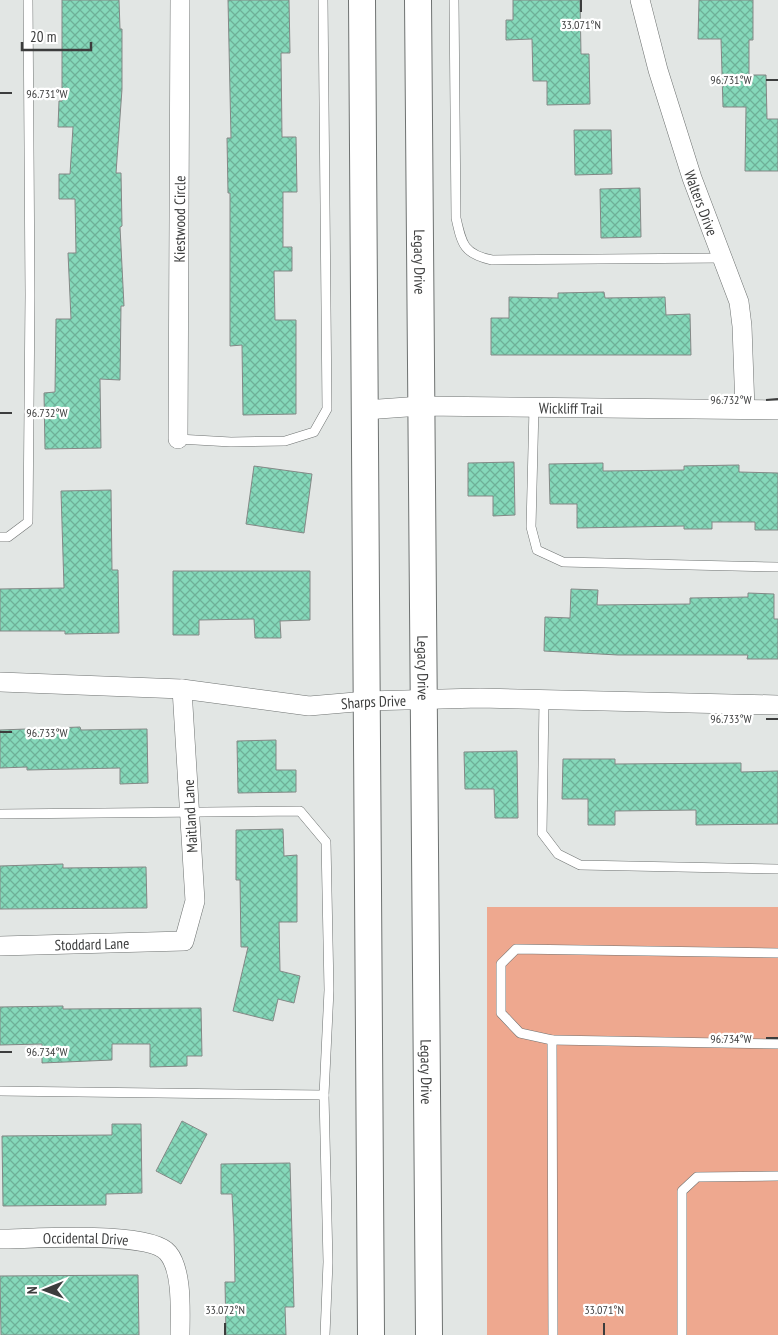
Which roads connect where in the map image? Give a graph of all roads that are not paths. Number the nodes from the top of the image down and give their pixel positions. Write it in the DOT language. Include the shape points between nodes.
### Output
graph roads {
  1 [pos="28,0"];
  2 [pos="180,0"];
  3 [pos="323,0"];
  4 [pos="362,0"];
  5 [pos="418,0"];
  6 [pos="454,0"];
  7 [pos="640,0"];
  8 [pos="723,258"];
  9 [pos="421,406"];
  10 [pos="534,408"];
  11 [pos="745,409"];
  12 [pos="365,410"];
  13 [pos="778,410"];
  14 [pos="178,439"];
  15 [pos="0,537"];
  16 [pos="778,567"];
  17 [pos="0,682"];
  18 [pos="182,689"];
  19 [pos="423,700"];
  20 [pos="544,700"];
  21 [pos="367,701"];
  22 [pos="778,705"];
  23 [pos="190,812"];
  24 [pos="0,814"];
  25 [pos="778,870"];
  26 [pos="184,941"];
  27 [pos="0,946"];
  28 [pos="778,954"];
  29 [pos="552,1040"];
  30 [pos="778,1044"];
  31 [pos="0,1091"];
  32 [pos="324,1095"];
  33 [pos="778,1176"];
  34 [pos="0,1239"];
  35 [pos="180,1335"];
  36 [pos="325,1335"];
  37 [pos="371,1335"];
  38 [pos="429,1335"];
  39 [pos="553,1335"];
  40 [pos="682,1335"];
  1 -- 15 [label="lane" via="28,522 8,537"];
  2 -- 14 [label="street, Kiestwood Circle"];
  3 -- 14 [label="lane" via="327,408 314,432 285,441"];
  4 -- 12 [label="main road"];
  5 -- 9 [label="main road, Legacy Drive"];
  6 -- 8 [label="lane" via="456,218 460,239 473,256 492,260"];
  7 -- 8 [label="street, Walters Drive" via="692,178"];
  8 -- 11 [label="street, Walters Drive" via="739,302"];
  9 -- 10 [label="street, Wickliff Trail"];
  9 -- 12 [label="street, Wickliff Trail"];
  9 -- 19 [label="main road, Legacy Drive"];
  10 -- 11 [label="street, Wickliff Trail"];
  10 -- 16 [label="lane" via="531,527 537,550 562,562"];
  11 -- 13 [label="street, Wickliff Trail"];
  12 -- 21 [label="main road"];
  17 -- 18 [label="street, Sharps Drive"];
  18 -- 21 [label="street, Sharps Drive" via="309,706"];
  18 -- 23 [label="street, Maitland Lane"];
  19 -- 20 [label="street, Sharps Drive"];
  19 -- 21 [label="street, Sharps Drive"];
  19 -- 38 [label="main road, Legacy Drive"];
  20 -- 22 [label="street, Sharps Drive"];
  20 -- 25 [label="lane" via="542,833 558,854 580,865"];
  21 -- 37 [label="main road"];
  23 -- 24 [label="lane"];
  23 -- 26 [label="street, Maitland Lane" via="195,900"];
  23 -- 32 [label="lane" via="300,811 326,842 329,990"];
  26 -- 27 [label="street, Stoddard Lane"];
  28 -- 29 [label="lane" via="516,949 501,964 501,1013 520,1033"];
  29 -- 30 [label="lane"];
  29 -- 39 [label="lane"];
  31 -- 32 [label="lane"];
  32 -- 36 [label="lane" via="328,1262"];
  33 -- 40 [label="lane" via="697,1177 682,1191"];
  34 -- 35 [label="street, Occidental Drive" via="125,1238 150,1242 168,1252 176,1272"];
}
